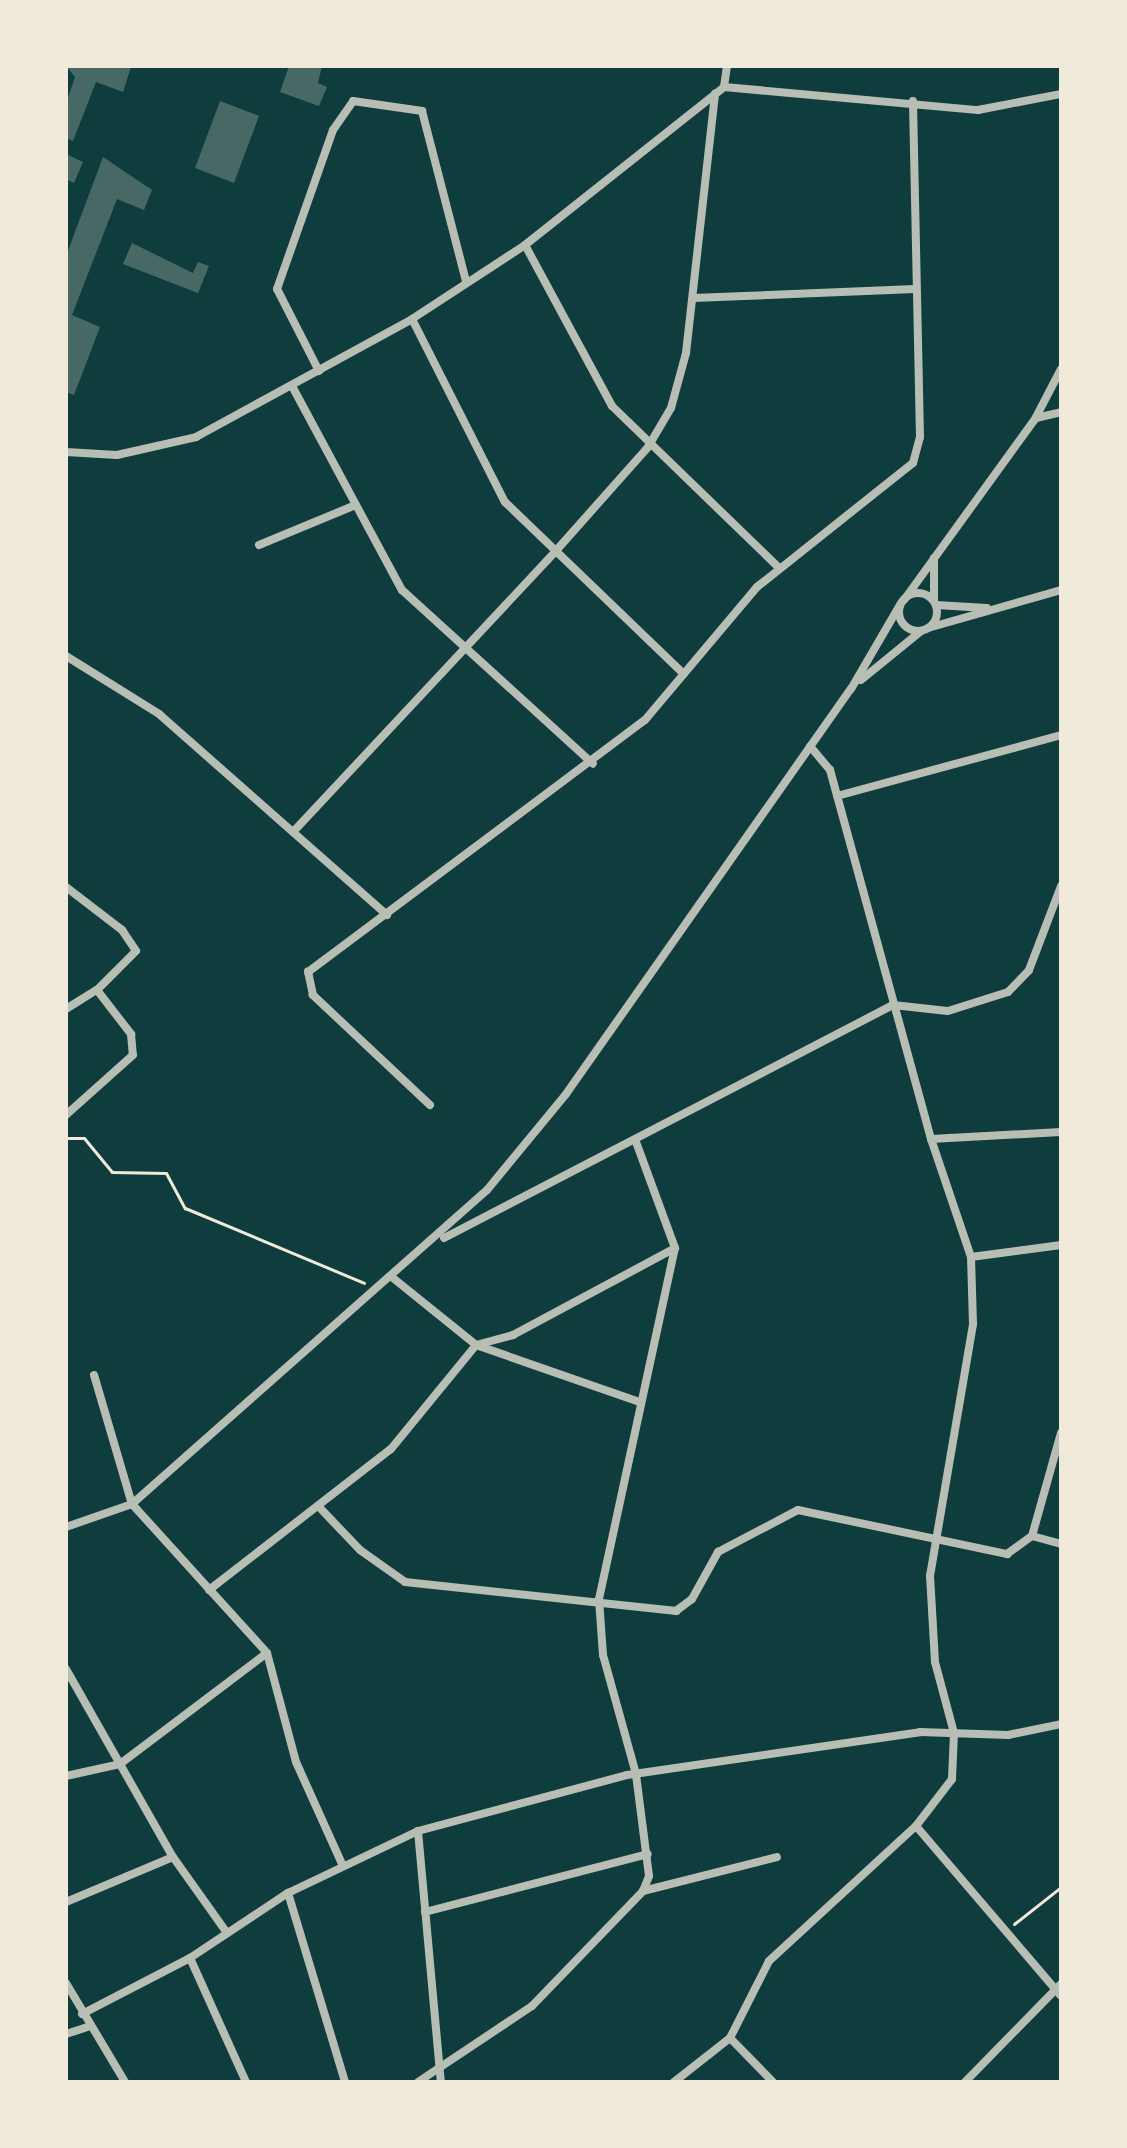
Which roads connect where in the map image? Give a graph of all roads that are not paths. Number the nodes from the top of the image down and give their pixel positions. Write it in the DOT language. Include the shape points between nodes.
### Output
graph roads {
  1 [pos="727,66"];
  2 [pos="724,87"];
  3 [pos="715,94"];
  4 [pos="1061,94"];
  5 [pos="913,101"];
  6 [pos="525,245"];
  7 [pos="466,281"];
  8 [pos="915,289"];
  9 [pos="693,298"];
  10 [pos="412,319"];
  11 [pos="1061,369"];
  12 [pos="319,371"];
  13 [pos="292,386"];
  14 [pos="1061,412"];
  15 [pos="1035,419"];
  16 [pos="648,447"];
  17 [pos="66,452"];
  18 [pos="353,506"];
  19 [pos="259,545"];
  20 [pos="936,549"];
  21 [pos="554,553"];
  22 [pos="779,568"];
  23 [pos="1061,590"];
  24 [pos="902,602"];
  25 [pos="935,603"];
  26 [pos="996,608"];
  27 [pos="926,629"];
  28 [pos="463,649"];
  29 [pos="66,656"];
  30 [pos="684,674"];
  31 [pos="851,689"];
  32 [pos="1061,735"];
  33 [pos="810,746"];
  34 [pos="593,764"];
  35 [pos="837,796"];
  36 [pos="293,832"];
  37 [pos="1061,886"];
  38 [pos="66,887"];
  39 [pos="387,915"];
  40 [pos="97,990"];
  41 [pos="893,1005"];
  42 [pos="66,1009"];
  43 [pos="430,1105"];
  44 [pos="66,1115"];
  45 [pos="1061,1132"];
  46 [pos="931,1139"];
  47 [pos="636,1142"];
  48 [pos="436,1242"];
  49 [pos="1061,1245"];
  50 [pos="675,1248"];
  51 [pos="971,1257"];
  52 [pos="393,1278"];
  53 [pos="476,1345"];
  54 [pos="94,1375"];
  55 [pos="640,1402"];
  56 [pos="1061,1433"];
  57 [pos="132,1504"];
  58 [pos="321,1509"];
  59 [pos="66,1527"];
  60 [pos="937,1536"];
  61 [pos="1032,1536"];
  62 [pos="1061,1544"];
  63 [pos="209,1590"];
  64 [pos="599,1599"];
  65 [pos="267,1653"];
  66 [pos="66,1669"];
  67 [pos="1061,1724"];
  68 [pos="954,1733"];
  69 [pos="120,1764"];
  70 [pos="636,1774"];
  71 [pos="66,1776"];
  72 [pos="916,1826"];
  73 [pos="418,1831"];
  74 [pos="648,1854"];
  75 [pos="173,1857"];
  76 [pos="777,1857"];
  77 [pos="342,1864"];
  78 [pos="643,1891"];
  79 [pos="288,1893"];
  80 [pos="66,1902"];
  81 [pos="425,1912"];
  82 [pos="227,1933"];
  83 [pos="190,1958"];
  84 [pos="66,1983"];
  85 [pos="1059,1990"];
  86 [pos="82,2014"];
  87 [pos="90,2026"];
  88 [pos="66,2034"];
  89 [pos="730,2038"];
  90 [pos="440,2078"];
  91 [pos="125,2082"];
  92 [pos="246,2082"];
  93 [pos="345,2082"];
  94 [pos="418,2082"];
  95 [pos="674,2082"];
  96 [pos="773,2082"];
  97 [pos="965,2082"];
  1 -- 2 [label="street"];
  2 -- 3 [label="street"];
  2 -- 5 [label="street"];
  3 -- 6 [label="street"];
  3 -- 9 [label="street"];
  4 -- 5 [label="street" via="1004,109"];
  5 -- 8 [label="street"];
  6 -- 7 [label="street"];
  6 -- 16 [label="street" via="594,379"];
  7 -- 10 [label="street"];
  7 -- 12 [label="street" via="422,111 353,101 333,130 277,289"];
  8 -- 9 [label="street"];
  8 -- 22 [label="street" via="920,437 913,463"];
  9 -- 16 [label="street" via="677,395"];
  10 -- 12 [label="street"];
  10 -- 21 [label="street" via="498,490"];
  11 -- 15 [label="street"];
  12 -- 13 [label="street"];
  13 -- 17 [label="street" via="170,447"];
  13 -- 18 [label="street"];
  14 -- 15 [label="street"];
  15 -- 20 [label="street"];
  16 -- 21 [label="street"];
  16 -- 22 [label="street"];
  18 -- 19 [label="street"];
  18 -- 28 [label="street" via="402,590"];
  20 -- 24 [label="street"];
  20 -- 25 [label="street"];
  21 -- 28 [label="street"];
  21 -- 30 [label="street"];
  22 -- 30 [label="street"];
  23 -- 26 [label="street"];
  24 -- 25 [label="street" via="922,593"];
  24 -- 27 [label="street" via="906,626"];
  24 -- 31 [label="street"];
  25 -- 26 [label="street"];
  25 -- 27 [label="street"];
  26 -- 27 [label="street"];
  27 -- 31 [label="street"];
  28 -- 34 [label="street"];
  28 -- 36 [label="street"];
  29 -- 36 [label="street" via="159,714"];
  30 -- 34 [label="street" via="645,720"];
  31 -- 33 [label="street"];
  32 -- 35 [label="street"];
  33 -- 35 [label="street" via="830,770"];
  33 -- 48 [label="street" via="558,1104"];
  34 -- 39 [label="street"];
  35 -- 41 [label="street"];
  36 -- 39 [label="street"];
  37 -- 41 [label="street" via="1029,970 1008,992 960,1009"];
  38 -- 40 [label="street" via="122,930 136,951"];
  39 -- 43 [label="street" via="319,960 306,984"];
  40 -- 42 [label="street"];
  40 -- 44 [label="street" via="131,1034 133,1055"];
  41 -- 46 [label="street"];
  41 -- 47 [label="street"];
  45 -- 46 [label="street"];
  46 -- 51 [label="street"];
  47 -- 48 [label="street"];
  47 -- 50 [label="street"];
  48 -- 52 [label="street"];
  49 -- 51 [label="street"];
  50 -- 53 [label="street" via="513,1335"];
  50 -- 55 [label="street"];
  51 -- 60 [label="street" via="973,1324"];
  52 -- 53 [label="street"];
  52 -- 57 [label="street"];
  53 -- 55 [label="street"];
  53 -- 58 [label="street" via="391,1449"];
  54 -- 57 [label="street"];
  55 -- 64 [label="street"];
  56 -- 61 [label="street"];
  57 -- 59 [label="street"];
  57 -- 63 [label="street"];
  58 -- 63 [label="street"];
  58 -- 64 [label="street" via="360,1550 405,1582"];
  60 -- 61 [label="street" via="1007,1554"];
  60 -- 64 [label="street" via="798,1510 718,1552 692,1599 676,1611"];
  60 -- 68 [label="street" via="930,1576 935,1662"];
  61 -- 62 [label="street"];
  63 -- 65 [label="street"];
  64 -- 70 [label="street" via="603,1655"];
  65 -- 69 [label="street"];
  65 -- 77 [label="street" via="296,1762"];
  66 -- 69 [label="street"];
  67 -- 68 [label="street" via="1008,1735"];
  68 -- 70 [label="street"];
  68 -- 72 [label="street" via="952,1779"];
  69 -- 71 [label="street"];
  69 -- 75 [label="street"];
  70 -- 73 [label="street"];
  70 -- 74 [label="street"];
  72 -- 85 [label="street"];
  72 -- 89 [label="street" via="769,1961"];
  73 -- 77 [label="street"];
  73 -- 81 [label="street"];
  74 -- 78 [label="street"];
  74 -- 81 [label="street"];
  75 -- 80 [label="street"];
  75 -- 82 [label="street"];
  76 -- 78 [label="street"];
  77 -- 79 [label="street"];
  78 -- 90 [label="street" via="532,2006"];
  79 -- 82 [label="street"];
  79 -- 93 [label="street"];
  81 -- 90 [label="street"];
  82 -- 83 [label="street"];
  83 -- 86 [label="street"];
  83 -- 92 [label="street"];
  84 -- 86 [label="street"];
  85 -- 97 [label="street"];
  86 -- 87 [label="street"];
  87 -- 88 [label="street"];
  87 -- 91 [label="street"];
  89 -- 95 [label="street"];
  89 -- 96 [label="street"];
  90 -- 94 [label="street"];
}
